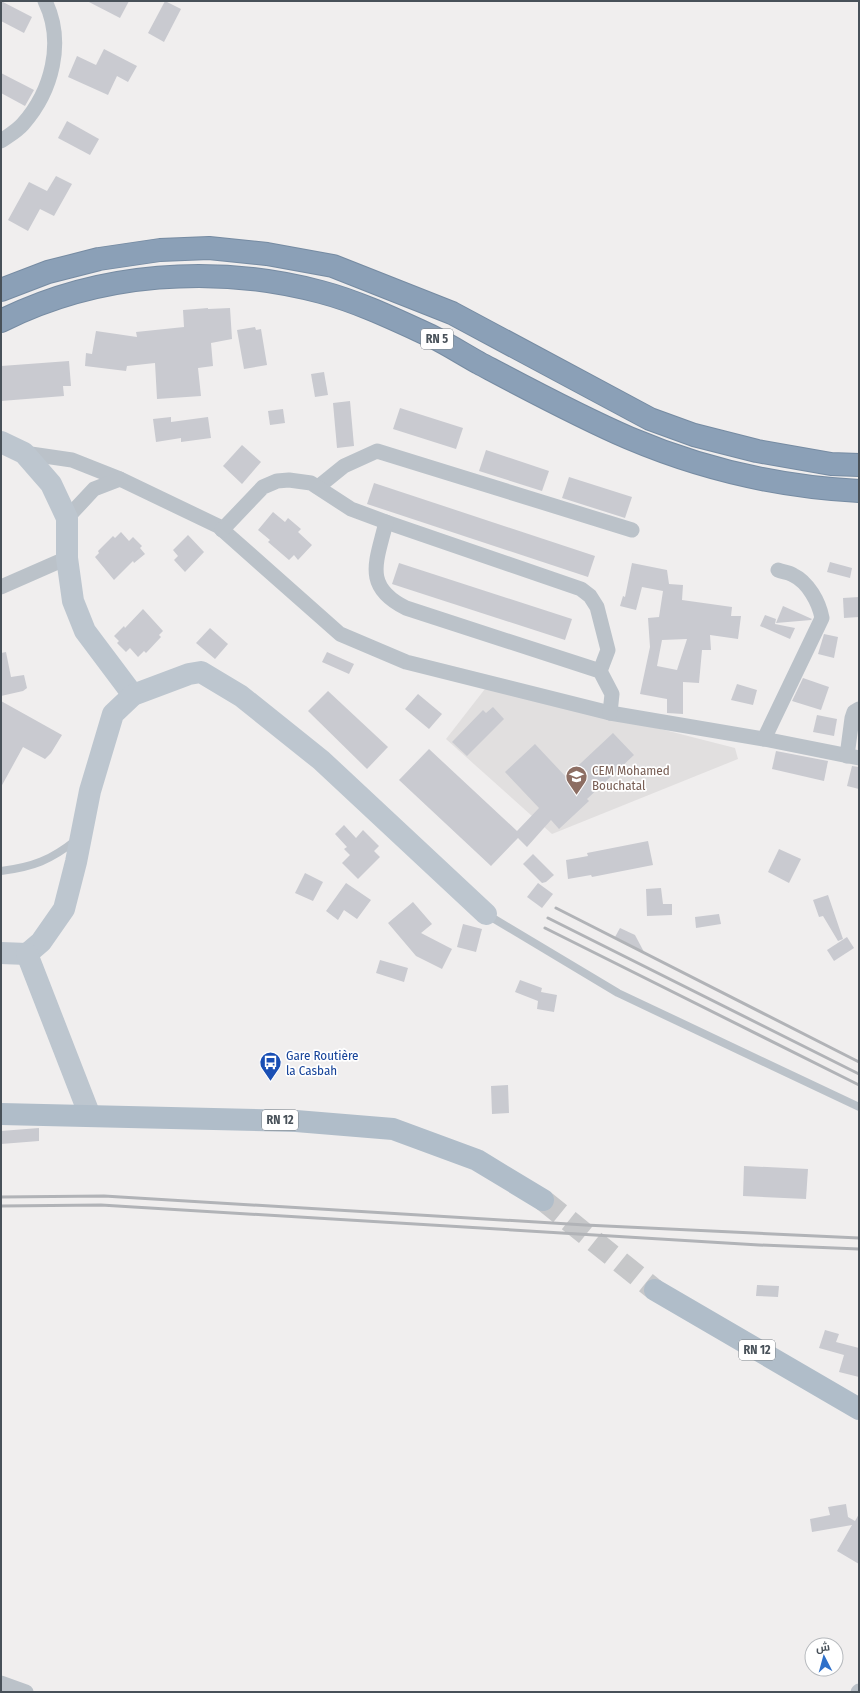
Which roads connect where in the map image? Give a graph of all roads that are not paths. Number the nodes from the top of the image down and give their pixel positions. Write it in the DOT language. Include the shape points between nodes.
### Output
graph roads {
  1 [pos="45,1"];
  2 [pos="1,141"];
  3 [pos="1,290"];
  4 [pos="1,321"];
  5 [pos="1,442"];
  6 [pos="24,453"];
  7 [pos="859,465"];
  8 [pos="120,479"];
  9 [pos="318,488"];
  10 [pos="859,491"];
  11 [pos="67,518"];
  12 [pos="386,522"];
  13 [pos="222,530"];
  14 [pos="632,530"];
  15 [pos="67,558"];
  16 [pos="778,570"];
  17 [pos="1,587"];
  18 [pos="600,671"];
  19 [pos="133,695"];
  20 [pos="859,710"];
  21 [pos="610,713"];
  22 [pos="764,739"];
  23 [pos="853,757"];
  24 [pos="81,835"];
  25 [pos="1,871"];
  26 [pos="486,914"];
  27 [pos="1,953"];
  28 [pos="27,954"];
  29 [pos="859,1107"];
  30 [pos="1,1114"];
  31 [pos="90,1116"];
  32 [pos="542,1200"];
  33 [pos="654,1290"];
  34 [pos="859,1409"];
  35 [pos="1,1683"];
  36 [pos="26,1692"];
  1 -- 2 [label="street" via="51,12 53,24 54,64 40,101 22,126"];
  3 -- 7 [label="highway, RN 5" via="48,272 99,259 160,250 209,248 267,254 333,266 452,314 650,419 694,435 757,451 831,464"];
  4 -- 10 [label="highway, RN 5" via="59,297 108,284 160,277 211,276 322,292 433,338 630,439 750,478"];
  5 -- 6 [label="street"];
  6 -- 8 [label="street" via="72,460"];
  6 -- 11 [label="street" via="51,484"];
  8 -- 11 [label="street" via="94,489"];
  8 -- 13 [label="street"];
  9 -- 12 [label="street" via="351,509"];
  9 -- 13 [label="street" via="303,481 289,480 277,481 263,487"];
  9 -- 14 [label="street" via="344,466 376,451"];
  11 -- 15 [label="street"];
  12 -- 18 [label="street" via="581,589 590,596 597,607 608,650"];
  12 -- 18 [label="street" via="376,571 379,586 393,601 406,608"];
  13 -- 21 [label="street" via="340,634 406,662"];
  15 -- 17 [label="street"];
  15 -- 19 [label="street" via="73,601 86,631"];
  16 -- 22 [label="street" via="793,575 807,587 818,604 822,618"];
  18 -- 21 [label="street" via="612,694"];
  19 -- 24 [label="street" via="113,714 90,791"];
  19 -- 26 [label="street" via="189,674 201,672 213,678 241,696 321,760"];
  20 -- 23 [label="street" via="854,712 852,718"];
  21 -- 22 [label="street"];
  22 -- 23 [label="street"];
  24 -- 25 [label="lane" via="58,854 26,868"];
  24 -- 28 [label="street" via="64,909 41,942"];
  26 -- 29 [label="lane" via="618,993"];
  27 -- 28 [label="street"];
  28 -- 31 [label="street"];
  30 -- 31 [label="main road, RN 12"];
  31 -- 32 [label="main road, RN 12" via="296,1121 393,1129 477,1160"];
  33 -- 34 [label="main road, RN 12"];
  35 -- 36 [label="street"];
}
